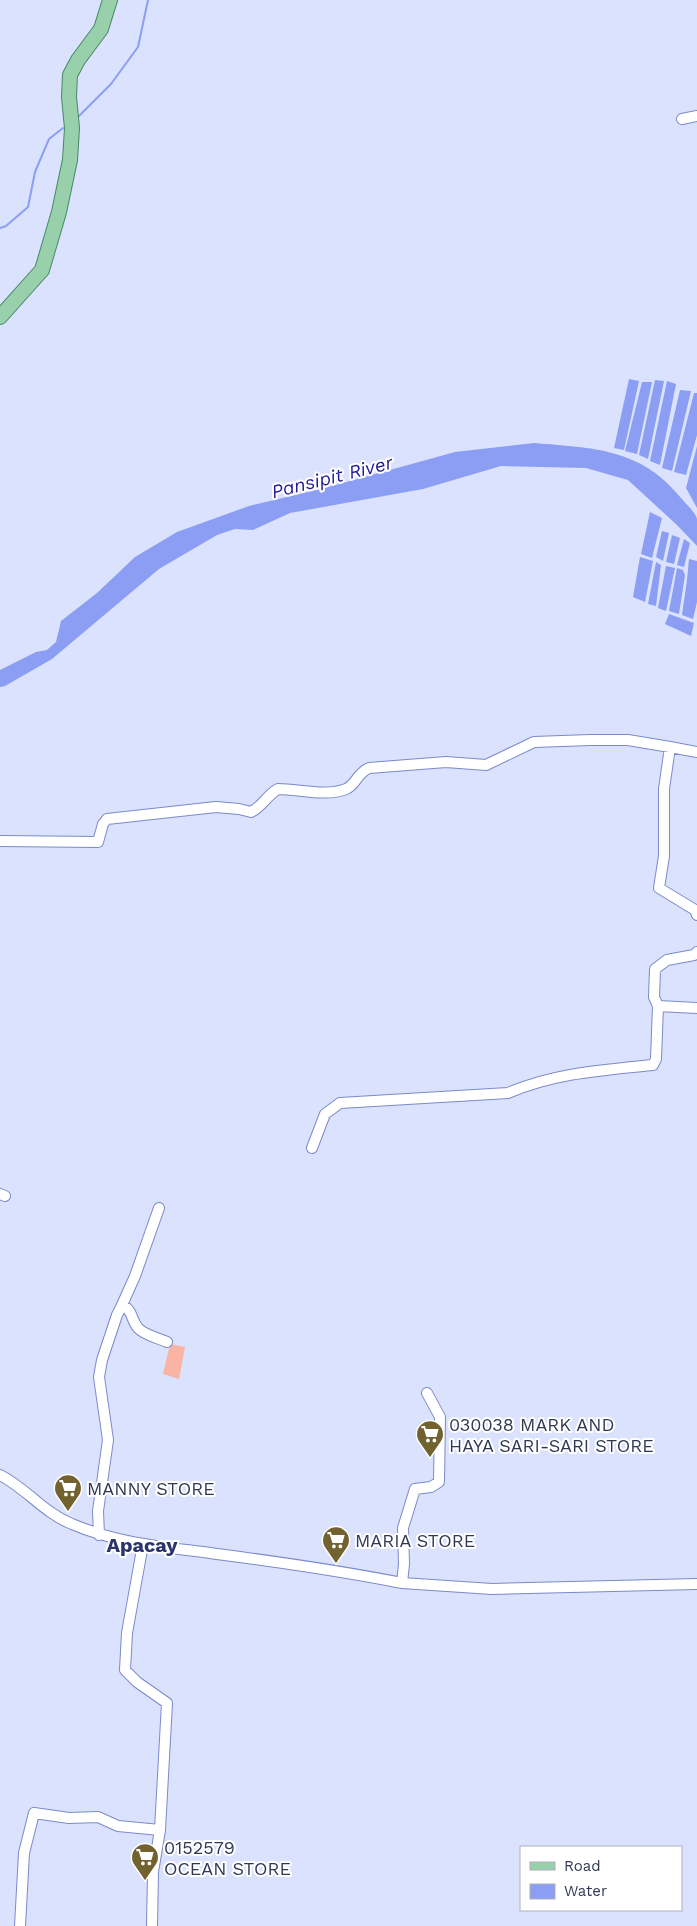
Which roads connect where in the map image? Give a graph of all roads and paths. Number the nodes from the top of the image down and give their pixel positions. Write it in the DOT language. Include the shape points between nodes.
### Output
graph roads {
  1 [pos="110,0"];
  2 [pos="697,116"];
  3 [pos="682,120"];
  4 [pos="0,317"];
  5 [pos="670,747"];
  6 [pos="697,752"];
  7 [pos="0,841"];
  8 [pos="697,915"];
  9 [pos="697,952"];
  10 [pos="658,1006"];
  11 [pos="697,1008"];
  12 [pos="312,1148"];
  13 [pos="159,1208"];
  14 [pos="122,1305"];
  15 [pos="167,1342"];
  16 [pos="427,1393"];
  17 [pos="0,1475"];
  18 [pos="100,1535"];
  19 [pos="143,1544"];
  20 [pos="402,1583"];
  21 [pos="697,1584"];
  22 [pos="160,1830"];
  23 [pos="20,1926"];
  24 [pos="152,1926"];
  1 -- 4 [label="main road" via="101,29 70,75 70,160 42,270"];
  2 -- 3 [label="street"];
  5 -- 6 [label="street"];
  5 -- 7 [label="street" via="628,740 534,742 486,765 431,762 369,768 361,772 348,788 336,791 278,789 251,812 216,807 107,819 98,842"];
  5 -- 8 [label="street" via="664,789 664,856 659,888 695,910"];
  9 -- 10 [label="street" via="667,960 655,969 654,996"];
  10 -- 11 [label="street"];
  10 -- 12 [label="street" via="653,1065 575,1073 531,1083 508,1094 340,1103 325,1114"];
  13 -- 14 [label="street"];
  14 -- 15 [label="street" via="131,1312 139,1330"];
  14 -- 18 [label="street" via="116,1315 99,1377 108,1440 98,1511"];
  16 -- 20 [label="street" via="440,1417 438,1482 431,1487 415,1489 403,1528"];
  17 -- 18 [label="street" via="54,1515"];
  18 -- 19 [label="street"];
  19 -- 20 [label="street"];
  19 -- 22 [label="street" via="127,1633 125,1670 167,1703"];
  20 -- 21 [label="street" via="492,1589"];
  22 -- 23 [label="street" via="118,1826 98,1817 69,1818 34,1813 24,1852"];
  22 -- 24 [label="street" via="153,1872"];
}
